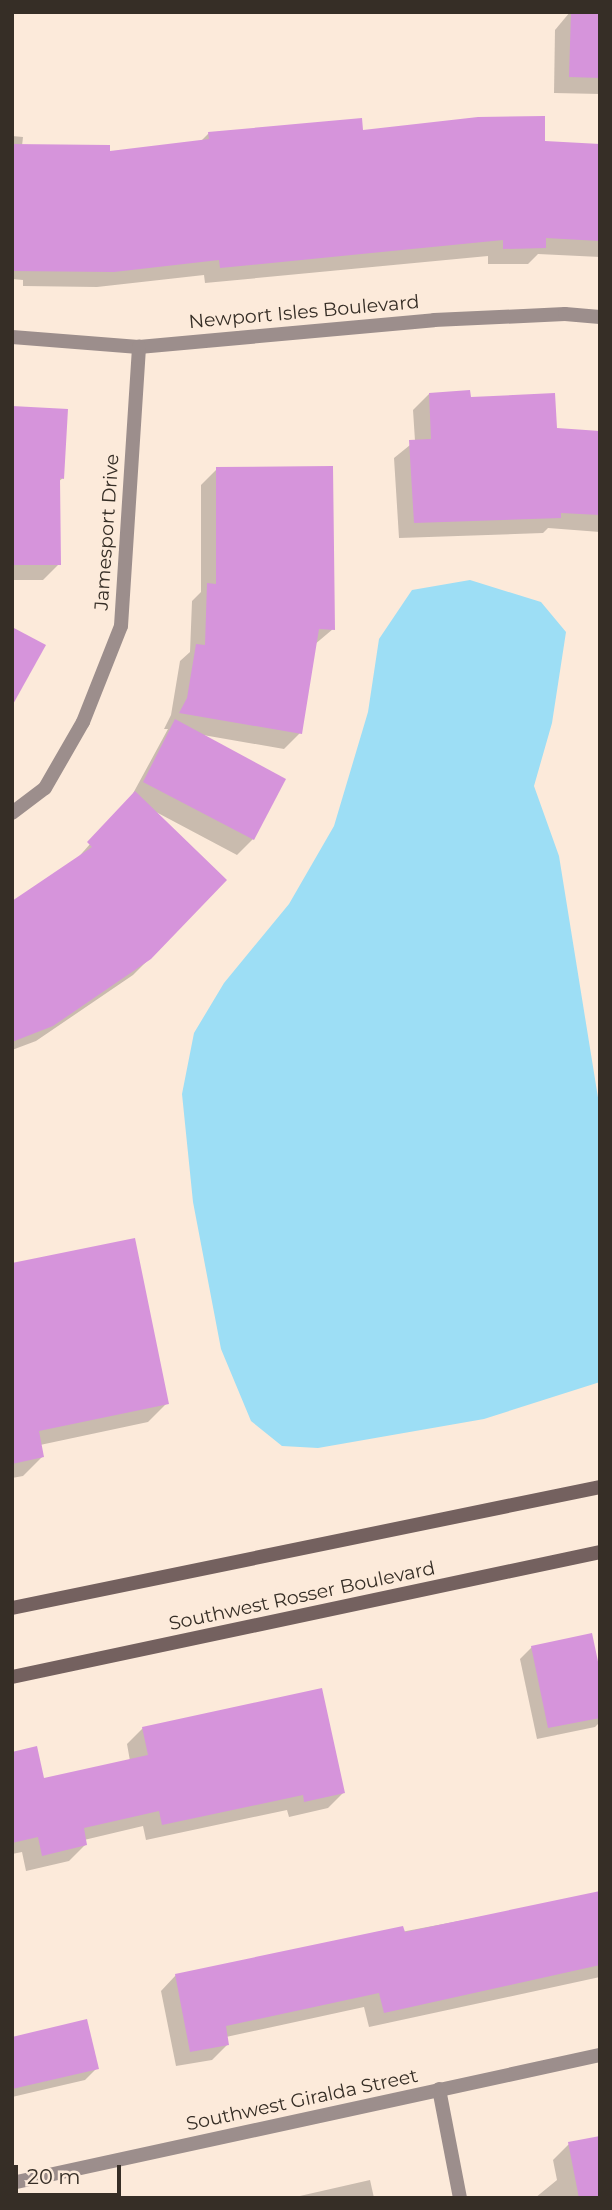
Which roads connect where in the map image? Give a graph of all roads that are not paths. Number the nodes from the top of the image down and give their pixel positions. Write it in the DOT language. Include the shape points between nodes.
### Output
graph roads {
  1 [pos="600,317"];
  2 [pos="12,337"];
  3 [pos="139,347"];
  4 [pos="12,813"];
  5 [pos="600,1487"];
  6 [pos="600,1552"];
  7 [pos="12,1608"];
  8 [pos="12,1677"];
  9 [pos="600,2055"];
  10 [pos="439,2089"];
  11 [pos="12,2183"];
  12 [pos="460,2198"];
  1 -- 3 [label="street, Newport Isles Boulevard" via="565,314 434,320"];
  2 -- 3 [label="street, Newport Isles Boulevard"];
  3 -- 4 [label="street, Jamesport Drive" via="121,626 83,722 45,788"];
  5 -- 7 [label="street"];
  6 -- 8 [label="street, Southwest Rosser Boulevard"];
  9 -- 10 [label="street, Southwest Giralda Street"];
  10 -- 11 [label="street, Southwest Giralda Street"];
  10 -- 12 [label="street"];
}
